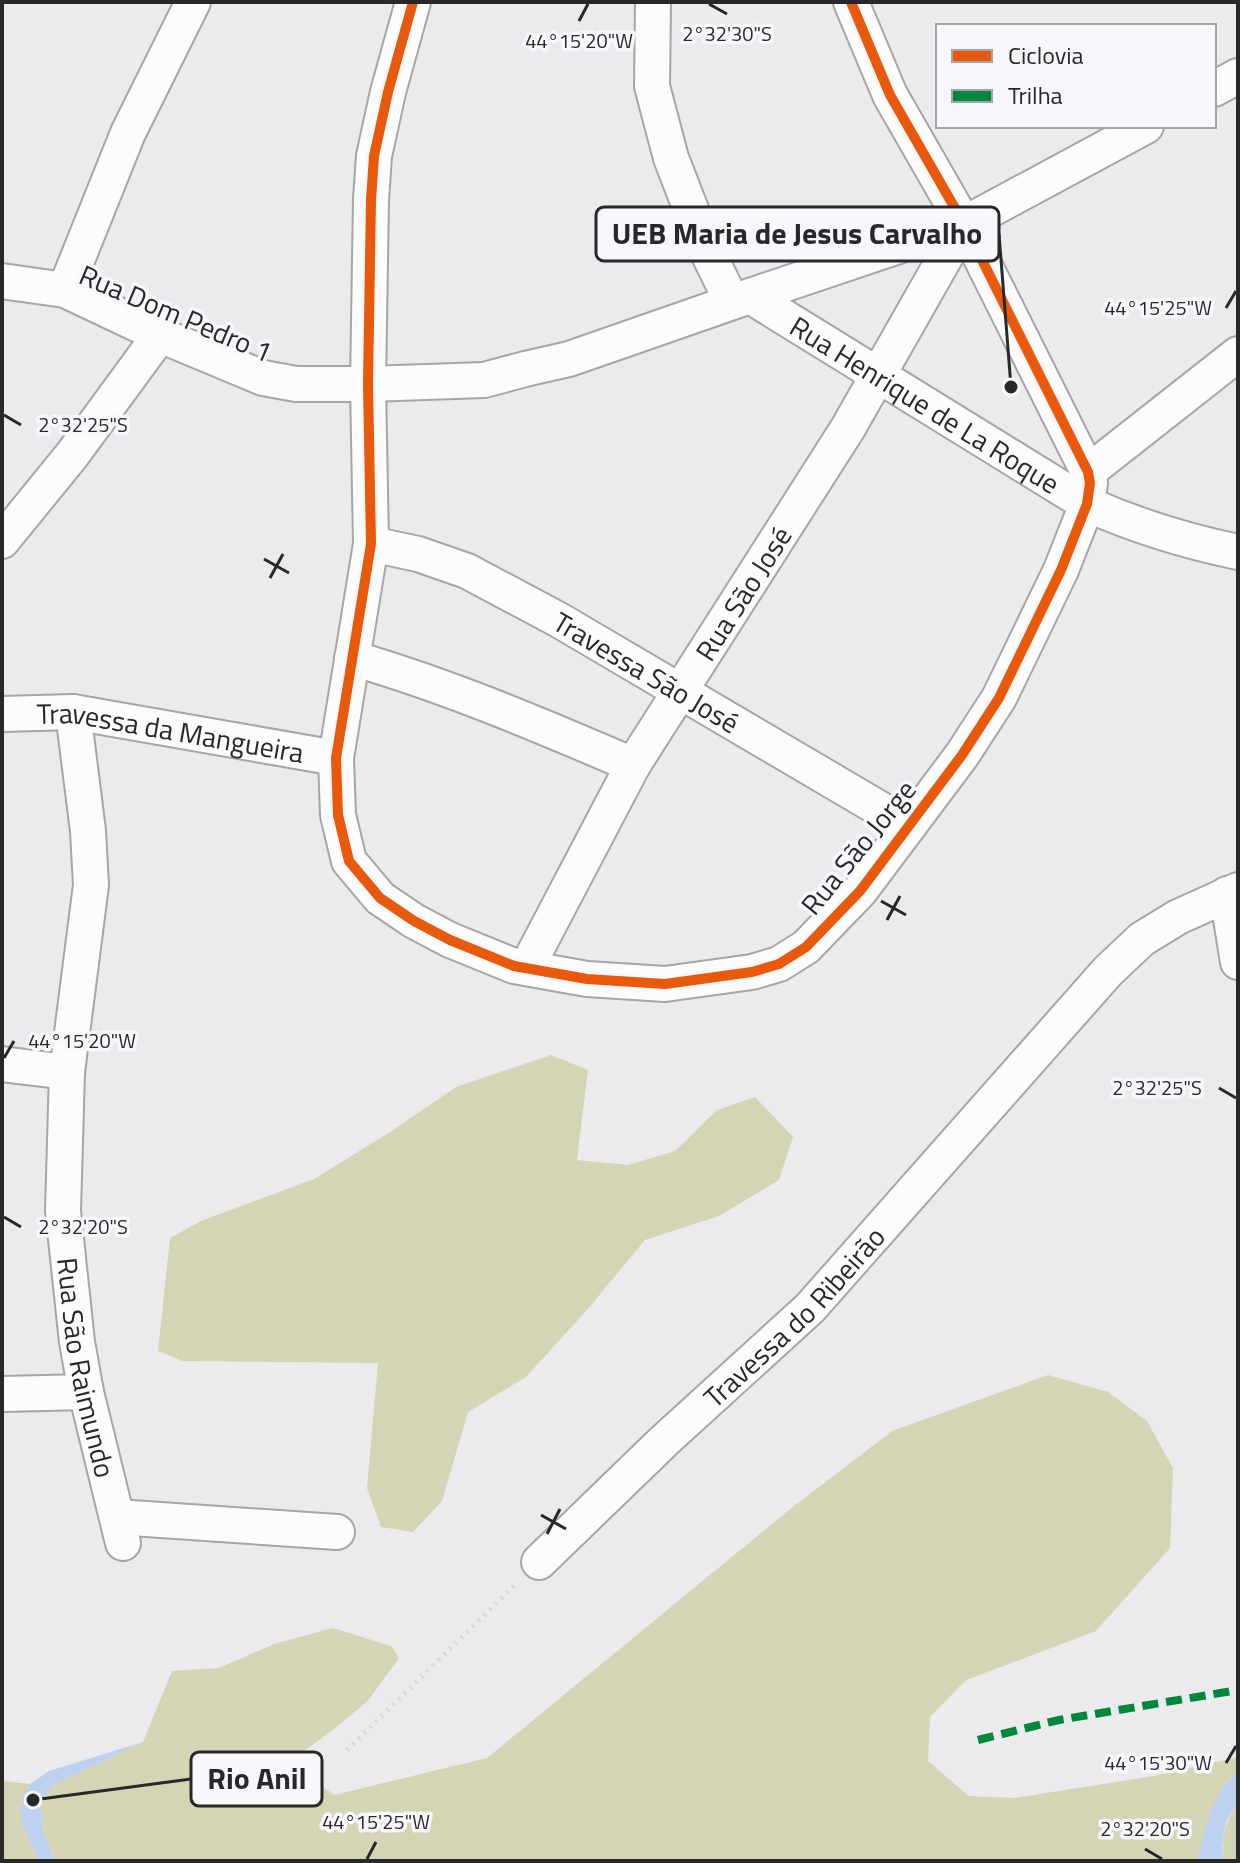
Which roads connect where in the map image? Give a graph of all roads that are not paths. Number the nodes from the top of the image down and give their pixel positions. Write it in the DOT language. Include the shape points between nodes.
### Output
graph roads {
  1 [pos="193,2"];
  2 [pos="413,2"];
  3 [pos="653,2"];
  4 [pos="851,2"];
  5 [pos="1238,76"];
  6 [pos="1216,88"];
  7 [pos="1142,128"];
  8 [pos="964,224"];
  9 [pos="2,281"];
  10 [pos="65,290"];
  11 [pos="741,299"];
  12 [pos="160,335"];
  13 [pos="1238,354"];
  14 [pos="878,375"];
  15 [pos="368,384"];
  16 [pos="1088,488"];
  17 [pos="2,541"];
  18 [pos="371,544"];
  19 [pos="1238,552"];
  20 [pos="352,658"];
  21 [pos="680,692"];
  22 [pos="73,712"];
  23 [pos="2,714"];
  24 [pos="336,758"];
  25 [pos="633,765"];
  26 [pos="909,826"];
  27 [pos="1233,892"];
  28 [pos="1238,962"];
  29 [pos="527,967"];
  30 [pos="2,1064"];
  31 [pos="67,1072"];
  32 [pos="86,1392"];
  33 [pos="2,1394"];
  34 [pos="337,1532"];
  35 [pos="539,1562"];
  1 -- 10 [label="street" via="128,133"];
  2 -- 15 [label="street, Rua São Jorge" via="374,156"];
  3 -- 11 [label="street" via="652,86 671,158 707,251"];
  4 -- 8 [label="street" via="890,95"];
  5 -- 6 [label="street"];
  7 -- 8 [label="street, Rua Dom Pedro 1"];
  8 -- 11 [label="street, Rua Dom Pedro 1"];
  8 -- 14 [label="street, Rua São José"];
  8 -- 16 [label="street"];
  9 -- 10 [label="street, Rua Dom Pedro 1"];
  10 -- 12 [label="street, Rua Dom Pedro 1"];
  11 -- 14 [label="street, Rua Henrique de La Roque"];
  11 -- 15 [label="street, Rua Dom Pedro 1" via="569,359 484,380"];
  12 -- 15 [label="street, Rua Dom Pedro 1" via="263,378 296,384"];
  12 -- 17 [label="street"];
  13 -- 16 [label="street"];
  14 -- 16 [label="street, Rua Henrique de La Roque"];
  14 -- 21 [label="street, Rua São José"];
  15 -- 18 [label="street, Rua São Jorge"];
  16 -- 19 [label="street, Rua Henrique de La Roque" via="1130,523"];
  16 -- 26 [label="street, Rua São Jorge" via="1061,570 999,698"];
  18 -- 20 [label="street, Rua São Jorge"];
  18 -- 21 [label="street, Travessa São José" via="467,571"];
  20 -- 24 [label="street, Rua São Jorge"];
  20 -- 25 [label="street" via="443,687"];
  21 -- 25 [label="street, Rua São José"];
  21 -- 26 [label="street, Travessa São José"];
  22 -- 23 [label="street, Travessa da Mangueira"];
  22 -- 24 [label="street, Travessa da Mangueira"];
  22 -- 31 [label="street, Rua São Raimundo" via="91,885"];
  24 -- 29 [label="street, Rua São Jorge" via="338,815 349,861 380,898 450,940"];
  25 -- 29 [label="street, Rua São José"];
  26 -- 29 [label="street, Rua São Jorge" via="860,891 806,947 779,964 665,984 587,979"];
  27 -- 28 [label="street"];
  27 -- 35 [label="street, Travessa do Ribeirão" via="1142,939 1108,971 810,1308"];
  30 -- 31 [label="street"];
  31 -- 32 [label="street, Rua São Raimundo" via="63,1211"];
  32 -- 33 [label="street"];
  32 -- 34 [label="street, Rua São Raimundo" via="120,1530"];
}
